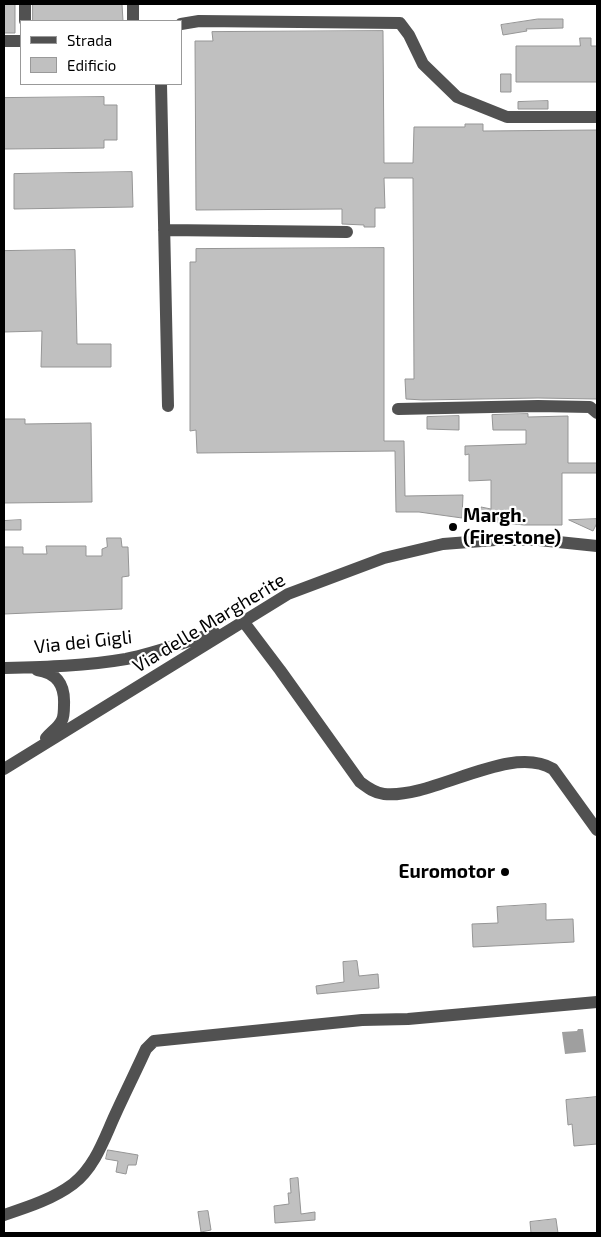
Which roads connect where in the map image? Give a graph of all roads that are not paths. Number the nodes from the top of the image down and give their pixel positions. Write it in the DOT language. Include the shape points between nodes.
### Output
graph roads {
  1 [pos="25,4"];
  2 [pos="133,4"];
  3 [pos="26,20"];
  4 [pos="133,20"];
  5 [pos="182,24"];
  6 [pos="4,41"];
  7 [pos="20,41"];
  8 [pos="161,85"];
  9 [pos="597,117"];
  10 [pos="164,230"];
  11 [pos="347,232"];
  12 [pos="168,406"];
  13 [pos="398,409"];
  14 [pos="597,413"];
  15 [pos="597,546"];
  16 [pos="237,624"];
  17 [pos="22,667"];
  18 [pos="4,668"];
  19 [pos="40,747"];
  20 [pos="4,769"];
  21 [pos="597,830"];
  22 [pos="597,1002"];
  23 [pos="4,1215"];
  1 -- 3 [label="street"];
  2 -- 4 [label="street"];
  5 -- 9 [label="street" via="199,21 400,23 423,64 457,97 507,117"];
  6 -- 7 [label="street"];
  8 -- 10 [label="street"];
  10 -- 11 [label="street"];
  10 -- 12 [label="street"];
  13 -- 14 [label="street" via="590,407"];
  15 -- 16 [label="street, Via delle Margherite" via="539,540 443,544 384,558 288,594"];
  16 -- 17 [label="street, Via dei Gigli" via="126,659"];
  16 -- 19 [label="street, Via delle Margherite"];
  16 -- 21 [label="street" via="280,670 360,782 372,790 400,794 496,766 518,762 544,763 553,769"];
  17 -- 18 [label="street, Via dei Gigli"];
  17 -- 19 [label="street, Via dei Gigli" via="45,671 57,677 62,687 62,721"];
  19 -- 20 [label="street, Via delle Margherite"];
  22 -- 23 [label="street" via="408,1019 362,1020 154,1041 146,1049 98,1153 75,1183 41,1202"];
}
